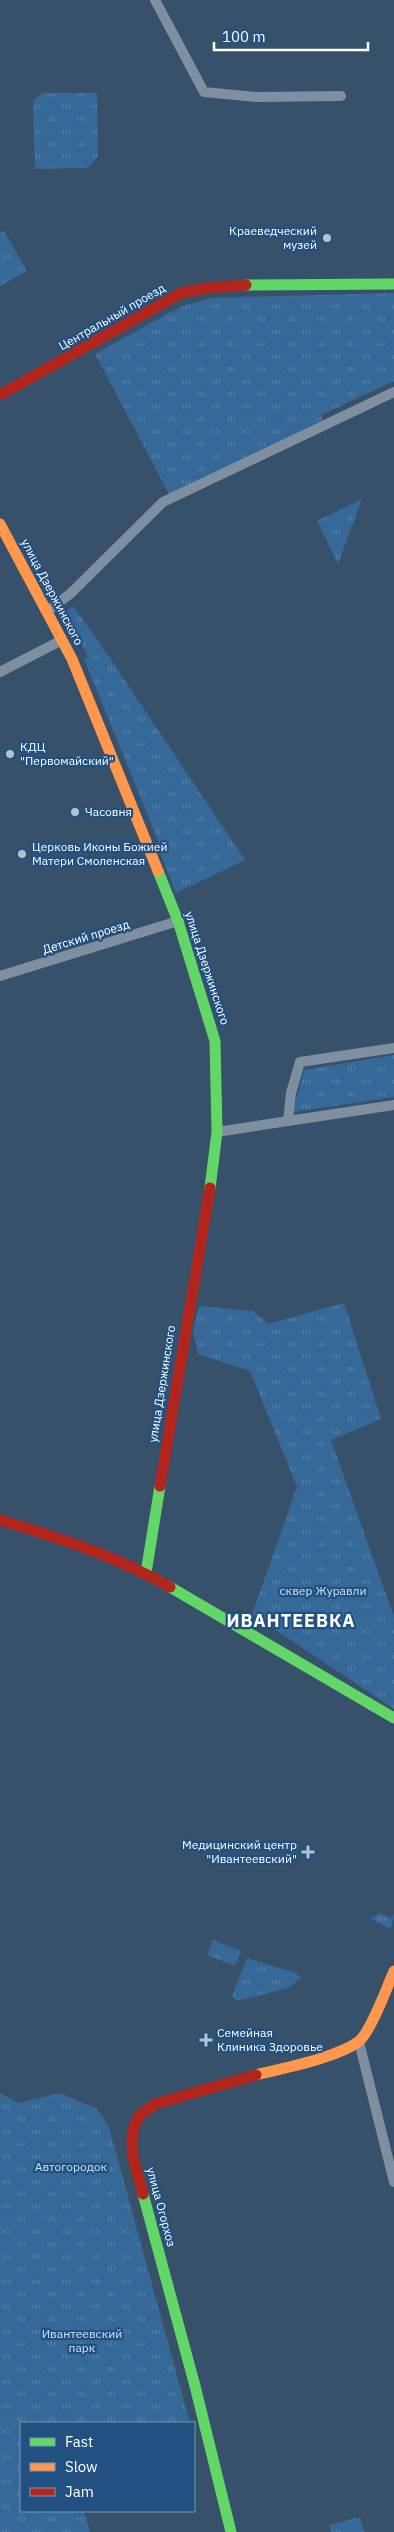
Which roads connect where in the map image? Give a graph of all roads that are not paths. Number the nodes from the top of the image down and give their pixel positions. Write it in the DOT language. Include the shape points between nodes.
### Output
graph roads {
  1 [pos="155,0"];
  2 [pos="341,96"];
  3 [pos="394,284"];
  4 [pos="394,392"];
  5 [pos="0,395"];
  6 [pos="0,524"];
  7 [pos="47,611"];
  8 [pos="62,640"];
  9 [pos="0,672"];
  10 [pos="178,922"];
  11 [pos="0,976"];
  12 [pos="394,1048"];
  13 [pos="394,1105"];
  14 [pos="288,1121"];
  15 [pos="217,1132"];
  16 [pos="0,1520"];
  17 [pos="146,1573"];
  18 [pos="394,1718"];
  19 [pos="394,1971"];
  20 [pos="359,2042"];
  21 [pos="394,2182"];
  22 [pos="231,2532"];
  1 -- 2 [label="street" via="204,92 256,97"];
  3 -- 5 [label="street, Центральный проезд" via="251,285 182,293"];
  4 -- 7 [label="street" via="164,502 70,594"];
  6 -- 7 [label="street, улица Дзержинского"];
  7 -- 8 [label="street, улица Дзержинского"];
  8 -- 9 [label="street"];
  8 -- 10 [label="street, улица Дзержинского" via="88,696"];
  10 -- 11 [label="street, Детский проезд"];
  10 -- 15 [label="street, улица Дзержинского" via="215,1041"];
  12 -- 14 [label="street" via="300,1062 291,1093"];
  13 -- 14 [label="street"];
  14 -- 15 [label="street"];
  15 -- 17 [label="street, улица Дзержинского" via="201,1248"];
  16 -- 17 [label="street" via="83,1545"];
  17 -- 18 [label="street"];
  19 -- 20 [label="street"];
  20 -- 21 [label="street"];
  20 -- 22 [label="street, улица Огорхоз" via="334,2053 155,2104 141,2112 134,2122 133,2157"];
}
